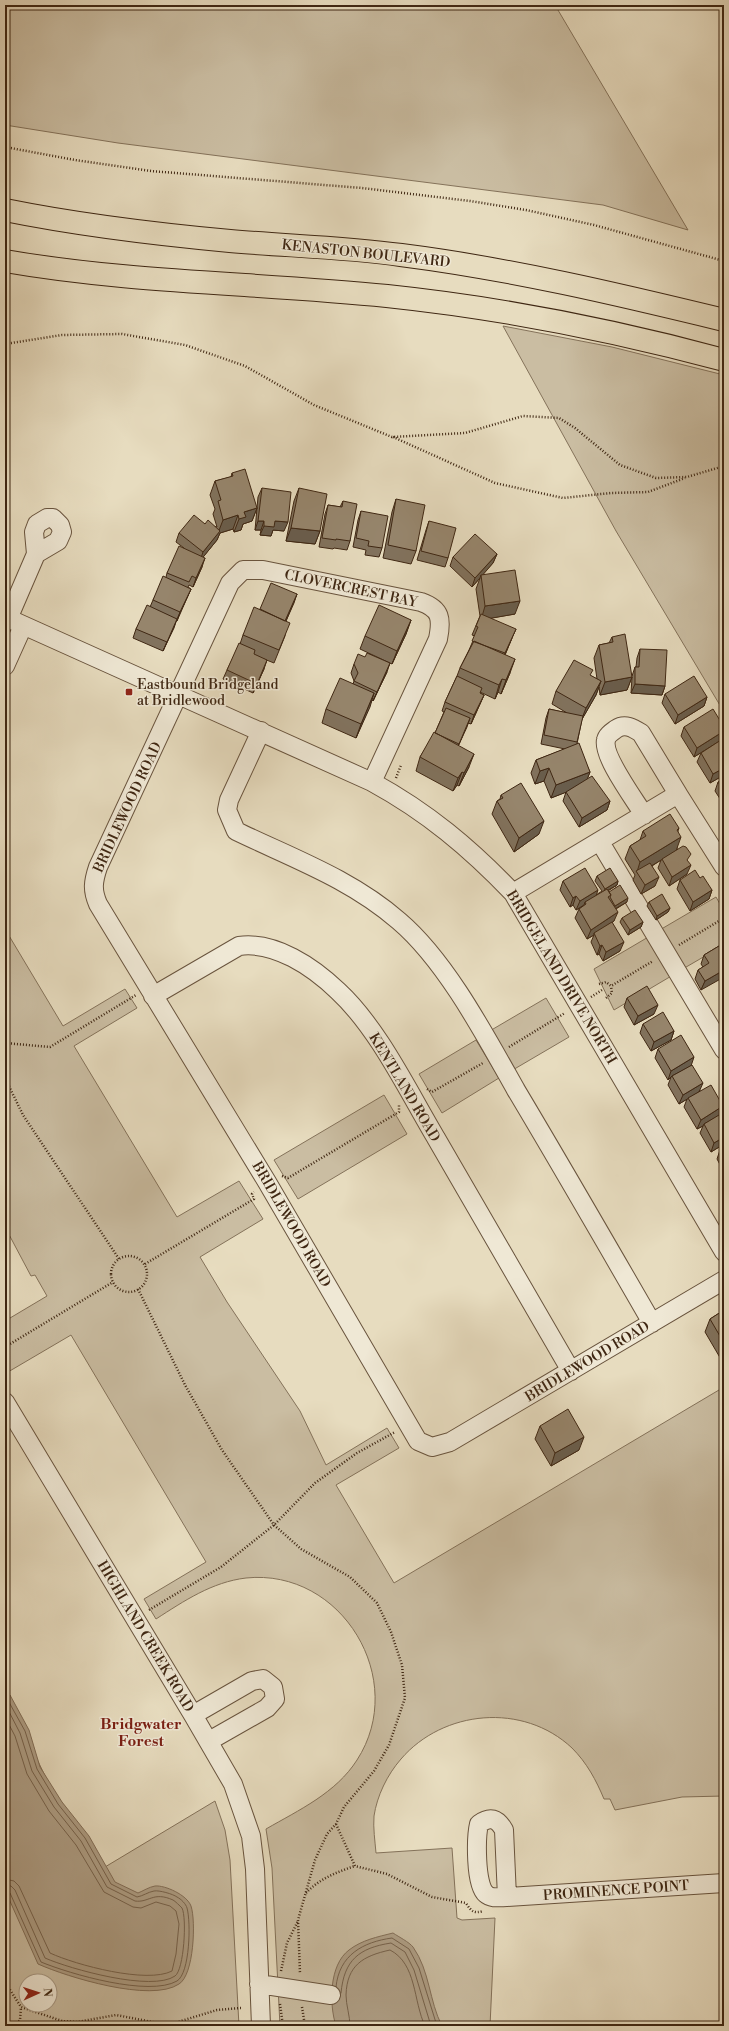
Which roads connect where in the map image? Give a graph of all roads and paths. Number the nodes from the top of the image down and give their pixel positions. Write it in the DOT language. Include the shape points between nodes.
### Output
graph roads {
  1 [pos="5,147"];
  2 [pos="5,210"];
  3 [pos="5,261"];
  4 [pos="724,261"];
  5 [pos="724,320"];
  6 [pos="5,344"];
  7 [pos="724,360"];
  8 [pos="392,437"];
  9 [pos="724,466"];
  10 [pos="687,477"];
  11 [pos="36,554"];
  12 [pos="12,620"];
  13 [pos="5,666"];
  14 [pos="178,695"];
  15 [pos="261,731"];
  16 [pos="372,782"];
  17 [pos="678,794"];
  18 [pos="644,815"];
  19 [pos="600,842"];
  20 [pos="724,867"];
  21 [pos="513,893"];
  22 [pos="724,918"];
  23 [pos="662,946"];
  24 [pos="600,984"];
  25 [pos="611,986"];
  26 [pos="602,990"];
  27 [pos="151,991"];
  28 [pos="606,998"];
  29 [pos="580,1004"];
  30 [pos="5,1043"];
  31 [pos="492,1048"];
  32 [pos="724,1050"];
  33 [pos="5,1078"];
  34 [pos="412,1096"];
  35 [pos="267,1182"];
  36 [pos="724,1252"];
  37 [pos="119,1259"];
  38 [pos="145,1264"];
  39 [pos="724,1280"];
  40 [pos="113,1282"];
  41 [pos="138,1289"];
  42 [pos="652,1323"];
  43 [pos="5,1347"];
  44 [pos="571,1371"];
  45 [pos="5,1402"];
  46 [pos="408,1424"];
  47 [pos="274,1525"];
  48 [pos="144,1614"];
  49 [pos="194,1715"];
  50 [pos="209,1741"];
  51 [pos="336,1824"];
  52 [pos="355,1866"];
  53 [pos="724,1883"];
  54 [pos="306,1894"];
  55 [pos="507,1897"];
  56 [pos="488,1906"];
  57 [pos="5,1982"];
  58 [pos="259,1984"];
  59 [pos="301,1990"];
  60 [pos="331,1996"];
  61 [pos="18,2002"];
  62 [pos="241,2008"];
  63 [pos="21,2013"];
  64 [pos="39,2013"];
  65 [pos="77,2022"];
  66 [pos="15,2026"];
  67 [pos="74,2026"];
  68 [pos="261,2026"];
  69 [pos="305,2026"];
  1 -- 4 [label="path" via="152,171 470,200 594,225"];
  2 -- 5 [label="main road, KENASTON BOULEVARD" via="166,235 399,254 468,264 603,290"];
  3 -- 7 [label="main road" via="135,278 385,296 466,306 588,327"];
  6 -- 8 [label="path" via="62,335 122,334 185,345 245,366 314,405"];
  8 -- 10 [label="path" via="495,483 563,498 648,492"];
  8 -- 10 [label="path" via="465,433 523,416 559,418 620,465 656,478"];
  9 -- 10 [label="path"];
  11 -- 12 [label="street"];
  12 -- 13 [label="street"];
  12 -- 14 [label="street, BRIDGELAND DRIVE NORTH"];
  14 -- 15 [label="street, BRIDGELAND DRIVE NORTH"];
  14 -- 16 [label="street, CLOVERCREST BAY" via="230,583 243,570 263,570 433,606 439,616 438,639"];
  14 -- 27 [label="street, BRIDLEWOOD ROAD" via="92,885 98,904"];
  15 -- 16 [label="street, BRIDGELAND DRIVE NORTH"];
  15 -- 31 [label="street" via="229,800 227,810 236,831 339,879 366,895 400,922 426,947"];
  16 -- 21 [label="street, BRIDGELAND DRIVE NORTH" via="428,816 482,861"];
  17 -- 18 [label="street"];
  17 -- 18 [label="street" via="641,733 632,727 621,726 610,733 606,741 608,755"];
  17 -- 20 [label="street"];
  18 -- 19 [label="street"];
  19 -- 21 [label="street"];
  19 -- 23 [label="street"];
  21 -- 29 [label="street, BRIDGELAND DRIVE NORTH"];
  22 -- 23 [label="path" via="678,946 674,943"];
  23 -- 25 [label="path" via="654,954 655,959"];
  23 -- 32 [label="street"];
  24 -- 25 [label="path" via="606,982"];
  25 -- 28 [label="path" via="612,993"];
  26 -- 29 [label="path"];
  27 -- 30 [label="path" via="50,1047"];
  27 -- 34 [label="street, KENTLAND ROAD" via="239,946 250,945 283,954 321,976 338,991 373,1033"];
  27 -- 35 [label="street, BRIDLEWOOD ROAD"];
  29 -- 31 [label="path" via="508,1047 503,1044"];
  29 -- 36 [label="street, BRIDGELAND DRIVE NORTH"];
  31 -- 34 [label="path" via="484,1056 486,1061 432,1092 429,1088 423,1089"];
  31 -- 42 [label="street"];
  33 -- 37 [label="path" via="23,1115"];
  34 -- 35 [label="path" via="401,1103 398,1107 399,1112 288,1178 281,1176"];
  34 -- 44 [label="street, KENTLAND ROAD"];
  35 -- 38 [label="path" via="252,1194 254,1199"];
  35 -- 46 [label="street, BRIDLEWOOD ROAD"];
  37 -- 38 [label="path" via="130,1255"];
  37 -- 40 [label="path" via="111,1272"];
  38 -- 41 [label="path" via="146,1281"];
  39 -- 42 [label="street, BRIDLEWOOD ROAD"];
  40 -- 41 [label="path" via="122,1290"];
  40 -- 43 [label="path"];
  41 -- 47 [label="path" via="184,1385 222,1450"];
  42 -- 44 [label="street, BRIDLEWOOD ROAD"];
  44 -- 46 [label="street, BRIDLEWOOD ROAD" via="450,1442 432,1447 418,1441"];
  45 -- 49 [label="street, HIGHLAND CREEK ROAD"];
  46 -- 47 [label="path" via="357,1453 315,1483"];
  47 -- 48 [label="path" via="221,1567"];
  47 -- 51 [label="path" via="301,1549 350,1577 377,1603 402,1664 404,1698 389,1745 374,1771 344,1806"];
  49 -- 50 [label="street, HIGHLAND CREEK ROAD"];
  49 -- 50 [label="street" via="252,1681 263,1680 273,1687 275,1699 267,1708"];
  50 -- 58 [label="street, HIGHLAND CREEK ROAD" via="233,1784 251,1836 255,1869"];
  51 -- 52 [label="path"];
  51 -- 54 [label="path" via="327,1834 315,1860"];
  52 -- 54 [label="path" via="314,1884"];
  52 -- 56 [label="path" via="387,1874 432,1897 466,1903 474,1913 483,1912"];
  53 -- 55 [label="street, PROMINENCE POINT"];
  54 -- 59 [label="path" via="298,1920"];
  57 -- 61 [label="path"];
  58 -- 59 [label="street"];
  58 -- 68 [label="street, HIGHLAND CREEK ROAD"];
  59 -- 60 [label="street"];
  59 -- 69 [label="path"];
  62 -- 65 [label="path" via="217,2010 168,2026 116,2015"];
  63 -- 66 [label="path" via="20,2020"];
  64 -- 65 [label="path" via="62,2021"];
  65 -- 67 [label="path"];
}
